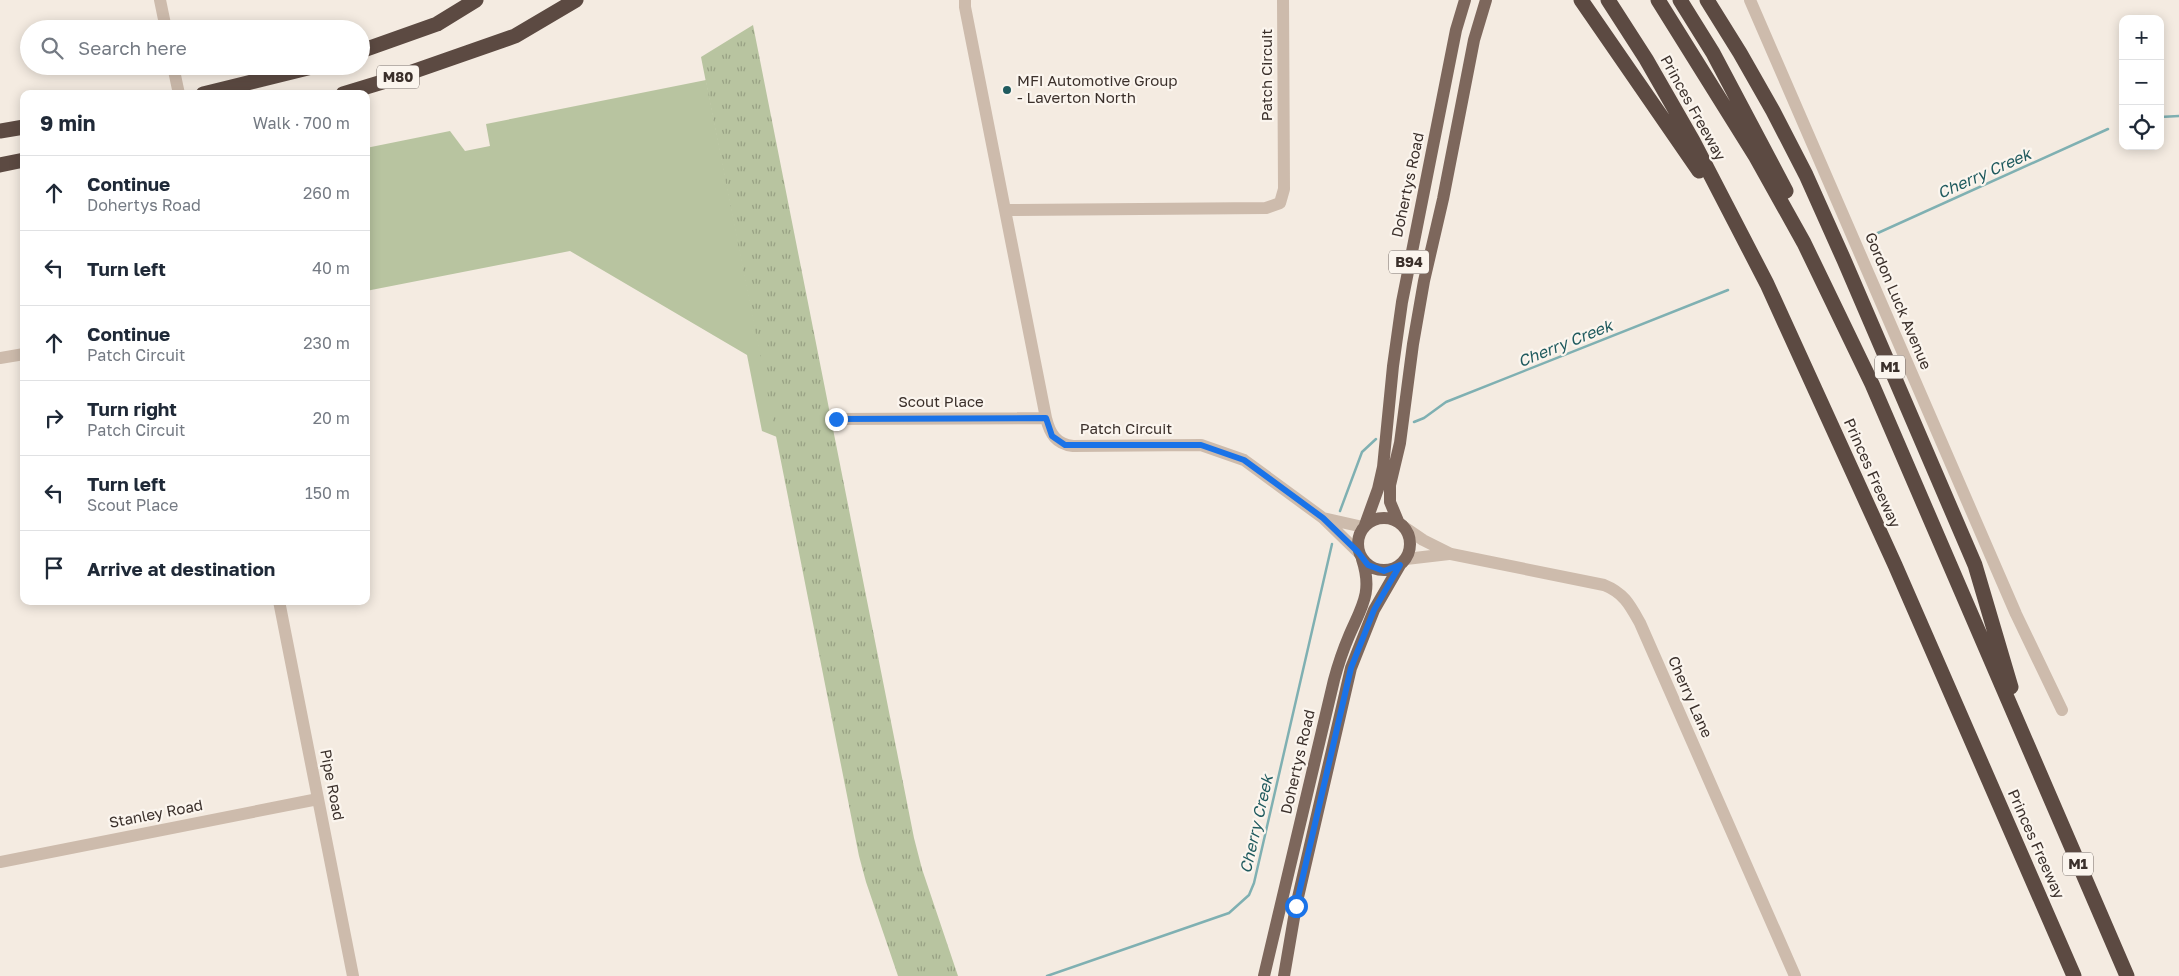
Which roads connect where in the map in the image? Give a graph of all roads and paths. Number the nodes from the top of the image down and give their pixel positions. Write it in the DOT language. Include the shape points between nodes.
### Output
graph roads {
  1 [pos="160,0"];
  2 [pos="470,0"];
  3 [pos="476,0"];
  4 [pos="559,0"];
  5 [pos="576,0"];
  6 [pos="965,0"];
  7 [pos="1283,0"];
  8 [pos="1465,0"];
  9 [pos="1486,0"];
  10 [pos="1581,0"];
  11 [pos="1608,0"];
  12 [pos="1658,0"];
  13 [pos="1680,0"];
  14 [pos="1707,0"];
  15 [pos="1750,0"];
  16 [pos="164,20"];
  17 [pos="437,24"];
  18 [pos="370,48"];
  19 [pos="452,58"];
  20 [pos="175,75"];
  21 [pos="280,75"];
  22 [pos="177,90"];
  23 [pos="219,90"];
  24 [pos="356,90"];
  25 [pos="20,128"];
  26 [pos="0,131"];
  27 [pos="20,161"];
  28 [pos="0,165"];
  29 [pos="1005,210"];
  30 [pos="1767,284"];
  31 [pos="20,355"];
  32 [pos="0,358"];
  33 [pos="1872,384"];
  34 [pos="1046,418"];
  35 [pos="836,419"];
  36 [pos="1323,518"];
  37 [pos="1401,524"];
  38 [pos="1364,526"];
  39 [pos="1452,554"];
  40 [pos="1360,556"];
  41 [pos="1403,562"];
  42 [pos="280,605"];
  43 [pos="2062,710"];
  44 [pos="2030,752"];
  45 [pos="318,799"];
  46 [pos="0,862"];
  47 [pos="353,976"];
  48 [pos="1264,976"];
  49 [pos="1284,976"];
  50 [pos="1795,976"];
  51 [pos="2074,976"];
  52 [pos="2127,976"];
  1 -- 16 [label="street"];
  2 -- 17 [label="highway"];
  3 -- 17 [label="highway"];
  4 -- 19 [label="highway" via="512,29"];
  5 -- 19 [label="highway" via="515,36"];
  6 -- 29 [label="street, Patch Circuit"];
  7 -- 29 [label="street, Patch Circuit" via="1284,189 1280,203 1266,208"];
  8 -- 38 [label="main road, Dohertys Road / B94" via="1456,30 1402,302 1392,366 1383,467"];
  9 -- 37 [label="main road, B94" via="1474,40 1412,344 1400,444 1390,485 1390,502"];
  10 -- 30 [label="highway" via="1716,196"];
  11 -- 30 [label="highway, Princes Freeway" via="1693,141"];
  12 -- 33 [label="highway, Princes Freeway / M1" via="1761,165 1804,243"];
  13 -- 33 [label="highway" via="1713,53 1799,215"];
  14 -- 44 [label="highway, Princes Freeway / M1" via="1740,53 1806,175 1888,361 1975,565"];
  15 -- 43 [label="street, Gordon Luck Avenue" via="2016,614"];
  17 -- 18 [label="highway, M80"];
  19 -- 24 [label="highway, M80"];
  20 -- 22 [label="street"];
  21 -- 23 [label="highway"];
  25 -- 26 [label="highway"];
  27 -- 28 [label="highway"];
  29 -- 34 [label="street, Patch Circuit"];
  30 -- 51 [label="highway, Princes Freeway" via="1895,565"];
  31 -- 32 [label="street"];
  33 -- 44 [label="highway, Princes Freeway / M1"];
  34 -- 35 [label="street, Scout Place"];
  34 -- 36 [label="street, Patch Circuit" via="1052,436 1065,445 1201,445 1244,460"];
  36 -- 38 [label="street, Patch Circuit"];
  36 -- 40 [label="street, Patch Circuit"];
  37 -- 38 [label="main road" via="1384,517"];
  37 -- 39 [label="street, Cherry Lane" via="1423,540"];
  37 -- 41 [label="main road, B94" via="1410,542"];
  38 -- 40 [label="main road, B94" via="1358,537"];
  39 -- 41 [label="street, Cherry Lane"];
  39 -- 50 [label="street, Cherry Lane" via="1604,585 1624,596 1644,632"];
  40 -- 41 [label="main road" via="1368,565 1384,571"];
  40 -- 48 [label="main road, Dohertys Road / B94" via="1367,575 1365,602 1334,680"];
  41 -- 49 [label="main road, Dohertys Road / B94" via="1374,610 1351,668 1296,906"];
  42 -- 45 [label="street, Pipe Road"];
  44 -- 52 [label="highway, Princes Freeway / M1"];
  45 -- 46 [label="street, Stanley Road"];
  45 -- 47 [label="street, Pipe Road"];
}
